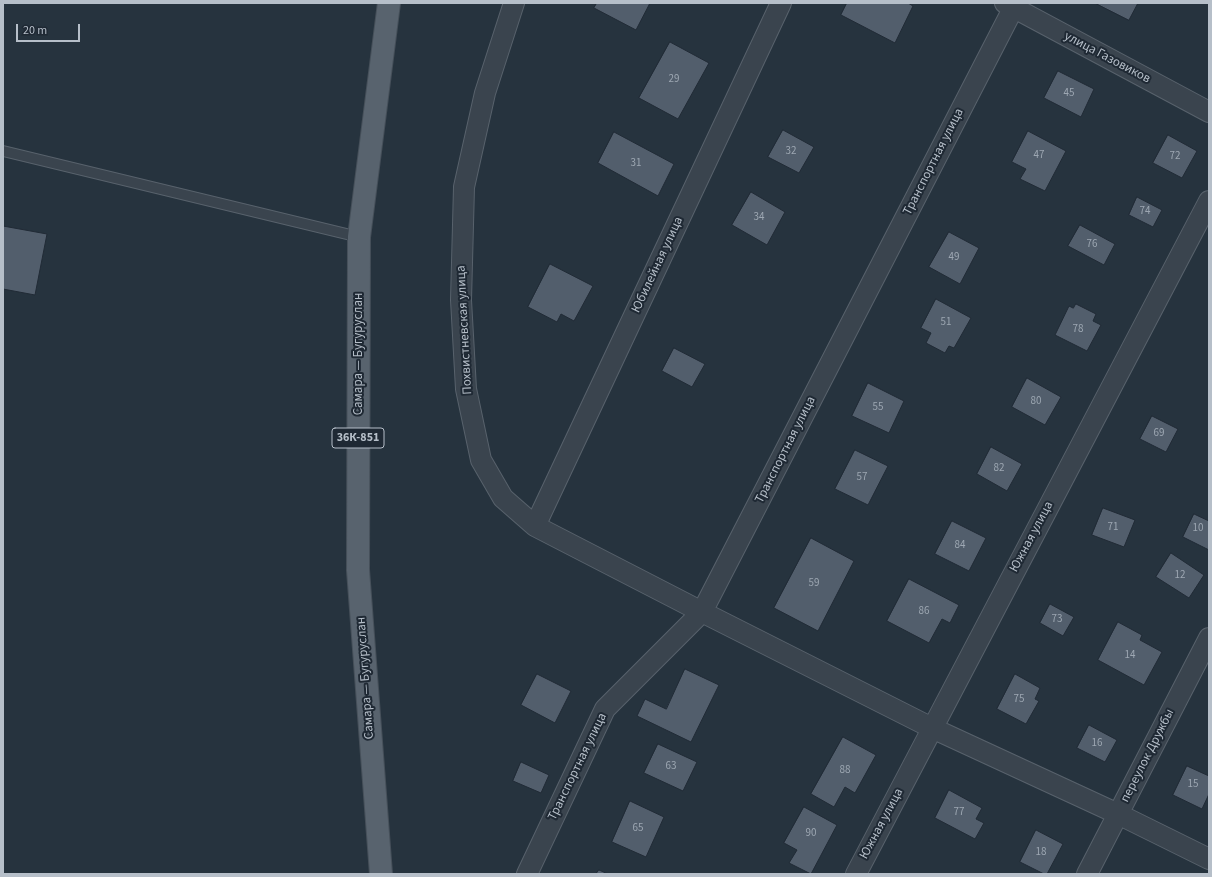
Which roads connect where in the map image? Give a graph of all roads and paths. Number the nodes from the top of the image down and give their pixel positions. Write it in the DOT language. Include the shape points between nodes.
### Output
graph roads {
  1 [pos="389,3"];
  2 [pos="514,3"];
  3 [pos="781,3"];
  4 [pos="1012,4"];
  5 [pos="1209,112"];
  6 [pos="3,151"];
  7 [pos="1209,200"];
  8 [pos="359,237"];
  9 [pos="535,526"];
  10 [pos="702,612"];
  11 [pos="1209,638"];
  12 [pos="932,728"];
  13 [pos="1118,814"];
  14 [pos="1209,859"];
  15 [pos="380,874"];
  16 [pos="526,874"];
  17 [pos="856,874"];
  18 [pos="1087,874"];
  1 -- 8 [label="main road, Самара — Бугуруслан / 36К-851"];
  2 -- 9 [label="street, Похвистневская улица" via="485,93 464,187 461,300 466,389 481,460 503,498"];
  3 -- 9 [label="street, Юбилейная улица"];
  4 -- 5 [label="street, улица Газовиков"];
  4 -- 10 [label="street, Транспортная улица"];
  6 -- 8 [label="lane"];
  7 -- 12 [label="street, Южная улица"];
  8 -- 15 [label="main road, Самара — Бугуруслан / 36К-851" via="358,570"];
  9 -- 10 [label="street, Похвистневская улица"];
  10 -- 12 [label="street, Похвистневская улица"];
  10 -- 16 [label="street, Транспортная улица" via="605,709"];
  11 -- 13 [label="street, переулок Дружбы"];
  12 -- 13 [label="street, Похвистневская улица"];
  12 -- 17 [label="street, Южная улица"];
  13 -- 14 [label="street, Похвистневская улица"];
  13 -- 18 [label="street, переулок Дружбы"];
}
